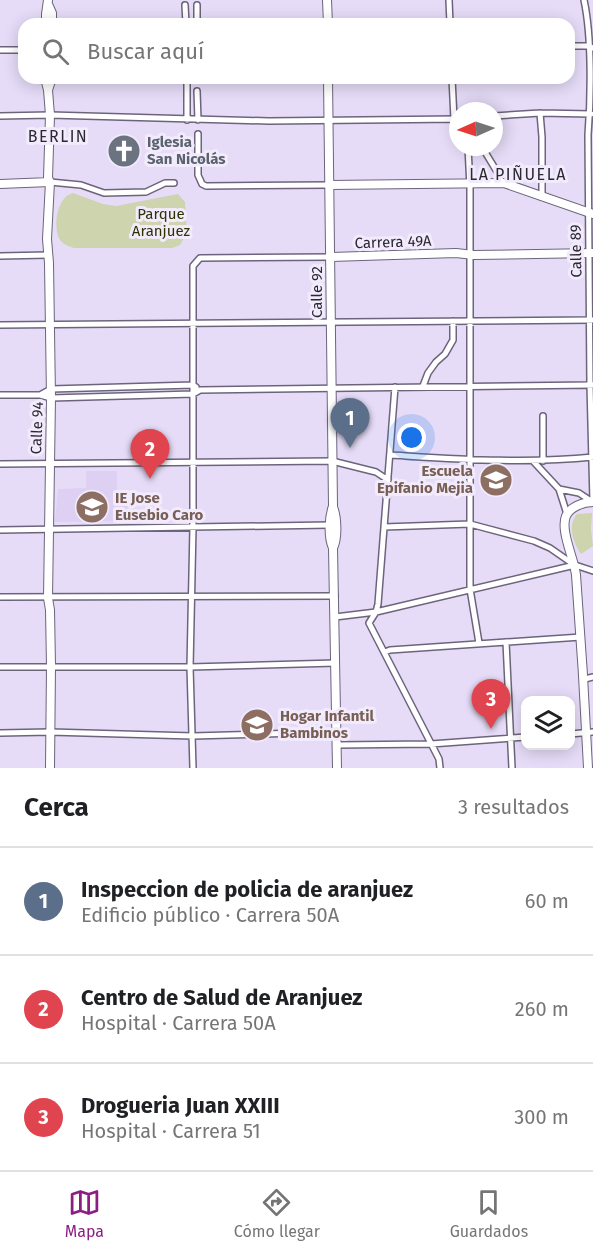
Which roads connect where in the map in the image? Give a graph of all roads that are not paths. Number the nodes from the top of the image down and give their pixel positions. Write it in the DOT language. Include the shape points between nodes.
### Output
graph roads {
  1 [pos="327,0"];
  2 [pos="449,0"];
  3 [pos="584,0"];
  4 [pos="48,2"];
  5 [pos="197,4"];
  6 [pos="186,5"];
  7 [pos="46,18"];
  8 [pos="52,18"];
  9 [pos="186,18"];
  10 [pos="197,18"];
  11 [pos="328,18"];
  12 [pos="450,18"];
  13 [pos="575,46"];
  14 [pos="591,47"];
  15 [pos="0,50"];
  16 [pos="18,50"];
  17 [pos="46,84"];
  18 [pos="50,84"];
  19 [pos="187,84"];
  20 [pos="328,84"];
  21 [pos="453,84"];
  22 [pos="48,90"];
  23 [pos="197,90"];
  24 [pos="455,102"];
  25 [pos="540,113"];
  26 [pos="591,114"];
  27 [pos="50,115"];
  28 [pos="503,115"];
  29 [pos="0,116"];
  30 [pos="187,120"];
  31 [pos="198,120"];
  32 [pos="449,120"];
  33 [pos="328,121"];
  34 [pos="198,134"];
  35 [pos="468,156"];
  36 [pos="487,156"];
  37 [pos="501,182"];
  38 [pos="50,183"];
  39 [pos="174,183"];
  40 [pos="470,183"];
  41 [pos="0,184"];
  42 [pos="329,184"];
  43 [pos="542,197"];
  44 [pos="591,214"];
  45 [pos="591,253"];
  46 [pos="469,254"];
  47 [pos="48,255"];
  48 [pos="0,256"];
  49 [pos="331,257"];
  50 [pos="591,320"];
  51 [pos="453,321"];
  52 [pos="470,321"];
  53 [pos="193,322"];
  54 [pos="331,322"];
  55 [pos="50,324"];
  56 [pos="0,325"];
  57 [pos="193,385"];
  58 [pos="591,385"];
  59 [pos="423,386"];
  60 [pos="470,386"];
  61 [pos="395,387"];
  62 [pos="332,388"];
  63 [pos="200,390"];
  64 [pos="51,394"];
  65 [pos="193,394"];
  66 [pos="0,395"];
  67 [pos="543,416"];
  68 [pos="391,455"];
  69 [pos="592,457"];
  70 [pos="470,460"];
  71 [pos="533,460"];
  72 [pos="193,461"];
  73 [pos="332,461"];
  74 [pos="543,461"];
  75 [pos="49,463"];
  76 [pos="0,464"];
  77 [pos="388,480"];
  78 [pos="559,489"];
  79 [pos="593,502"];
  80 [pos="333,506"];
  81 [pos="567,514"];
  82 [pos="470,524"];
  83 [pos="330,525"];
  84 [pos="193,527"];
  85 [pos="384,527"];
  86 [pos="50,529"];
  87 [pos="0,530"];
  88 [pos="333,548"];
  89 [pos="575,565"];
  90 [pos="593,571"];
  91 [pos="470,589"];
  92 [pos="334,596"];
  93 [pos="0,597"];
  94 [pos="191,597"];
  95 [pos="48,598"];
  96 [pos="376,612"];
  97 [pos="335,617"];
  98 [pos="581,637"];
  99 [pos="506,642"];
  100 [pos="479,643"];
  101 [pos="385,652"];
  102 [pos="336,663"];
  103 [pos="51,666"];
  104 [pos="0,667"];
  105 [pos="190,667"];
  106 [pos="589,678"];
  107 [pos="50,732"];
  108 [pos="337,732"];
  109 [pos="0,733"];
  110 [pos="590,733"];
  111 [pos="575,734"];
  112 [pos="193,736"];
  113 [pos="521,737"];
  114 [pos="511,738"];
  115 [pos="431,744"];
  116 [pos="337,745"];
  117 [pos="50,768"];
  118 [pos="193,768"];
  119 [pos="338,768"];
  120 [pos="440,768"];
  121 [pos="512,768"];
  122 [pos="588,768"];
  1 -- 11 [label="street"];
  2 -- 12 [label="street"];
  3 -- 14 [label="street, Calle 89"];
  4 -- 7 [label="street"];
  4 -- 8 [label="street"];
  5 -- 10 [label="street"];
  6 -- 9 [label="street"];
  13 -- 14 [label="street"];
  14 -- 26 [label="street, Calle 89"];
  15 -- 16 [label="street"];
  17 -- 22 [label="street, Calle 94"];
  18 -- 22 [label="street, Calle 94"];
  19 -- 30 [label="street"];
  20 -- 33 [label="street, Calle 92"];
  21 -- 24 [label="street"];
  22 -- 27 [label="street, Calle 94"];
  23 -- 31 [label="street"];
  25 -- 26 [label="street"];
  25 -- 28 [label="street"];
  25 -- 43 [label="street"];
  26 -- 44 [label="street, Calle 89"];
  27 -- 29 [label="street"];
  27 -- 30 [label="street"];
  27 -- 38 [label="street, Calle 94"];
  30 -- 31 [label="street"];
  31 -- 33 [label="street"];
  32 -- 33 [label="street"];
  33 -- 42 [label="street, Calle 92"];
  34 -- 42 [label="street" via="198,175 202,184"];
  35 -- 40 [label="street"];
  36 -- 37 [label="street"];
  37 -- 40 [label="street"];
  37 -- 43 [label="street"];
  38 -- 39 [label="street" via="81,185 104,193 146,192"];
  38 -- 41 [label="street"];
  38 -- 47 [label="street, Calle 94"];
  40 -- 42 [label="street"];
  40 -- 46 [label="street"];
  42 -- 49 [label="street, Calle 92"];
  43 -- 44 [label="street"];
  44 -- 45 [label="street, Calle 89"];
  45 -- 46 [label="street, Carrera 49A"];
  45 -- 50 [label="street, Calle 89"];
  46 -- 49 [label="street, Carrera 49A"];
  46 -- 52 [label="street"];
  47 -- 48 [label="street"];
  47 -- 55 [label="street, Calle 94"];
  49 -- 53 [label="street, Carrera 49A" via="200,258 193,270"];
  49 -- 54 [label="street, Calle 92"];
  50 -- 52 [label="street"];
  50 -- 58 [label="street, Calle 89"];
  51 -- 52 [label="street"];
  51 -- 54 [label="street"];
  51 -- 59 [label="street" via="453,340"];
  52 -- 60 [label="street"];
  53 -- 54 [label="street"];
  53 -- 55 [label="street"];
  53 -- 57 [label="street"];
  54 -- 62 [label="street, Calle 92"];
  55 -- 56 [label="street"];
  55 -- 64 [label="street, Calle 94"];
  57 -- 63 [label="street"];
  57 -- 64 [label="street"];
  57 -- 65 [label="street"];
  58 -- 60 [label="street"];
  58 -- 69 [label="street, Calle 89"];
  59 -- 60 [label="street"];
  59 -- 61 [label="street"];
  60 -- 70 [label="street"];
  61 -- 62 [label="street"];
  61 -- 68 [label="street"];
  62 -- 63 [label="street"];
  62 -- 73 [label="street, Calle 92"];
  63 -- 65 [label="street"];
  64 -- 65 [label="street"];
  64 -- 66 [label="street"];
  64 -- 75 [label="street, Calle 94"];
  65 -- 72 [label="street"];
  67 -- 74 [label="street"];
  68 -- 70 [label="street"];
  68 -- 77 [label="street"];
  69 -- 74 [label="street"];
  69 -- 79 [label="street, Calle 89"];
  70 -- 71 [label="street"];
  70 -- 82 [label="street"];
  71 -- 74 [label="street"];
  71 -- 78 [label="street"];
  72 -- 73 [label="street"];
  72 -- 75 [label="street"];
  72 -- 84 [label="street"];
  73 -- 77 [label="street" via="376,472"];
  73 -- 80 [label="street, Calle 92"];
  75 -- 76 [label="street"];
  75 -- 86 [label="street, Calle 94"];
  77 -- 85 [label="street"];
  78 -- 79 [label="street" via="579,493"];
  78 -- 81 [label="street"];
  79 -- 81 [label="street"];
  80 -- 83 [label="street, Calle 92"];
  80 -- 88 [label="street, Calle 92"];
  81 -- 89 [label="street" via="564,526"];
  82 -- 85 [label="street"];
  82 -- 89 [label="street" via="534,541"];
  82 -- 91 [label="street"];
  83 -- 84 [label="street"];
  83 -- 88 [label="street, Calle 92"];
  84 -- 86 [label="street"];
  84 -- 94 [label="street"];
  85 -- 96 [label="street"];
  86 -- 87 [label="street"];
  86 -- 95 [label="street, Calle 94"];
  88 -- 92 [label="street, Calle 92"];
  89 -- 90 [label="street"];
  89 -- 91 [label="street"];
  89 -- 98 [label="street"];
  91 -- 96 [label="street"];
  91 -- 100 [label="street"];
  92 -- 94 [label="street"];
  92 -- 97 [label="street, Calle 92"];
  93 -- 95 [label="street"];
  94 -- 95 [label="street"];
  94 -- 105 [label="street"];
  95 -- 103 [label="street, Calle 94"];
  96 -- 97 [label="street"];
  96 -- 101 [label="street" via="369,623"];
  97 -- 102 [label="street, Calle 92"];
  98 -- 99 [label="street"];
  98 -- 106 [label="street"];
  99 -- 100 [label="street"];
  99 -- 114 [label="street"];
  100 -- 101 [label="street"];
  101 -- 115 [label="street"];
  102 -- 105 [label="street"];
  102 -- 108 [label="street, Calle 92"];
  103 -- 104 [label="street"];
  103 -- 105 [label="street"];
  103 -- 107 [label="street, Calle 94"];
  105 -- 112 [label="street"];
  106 -- 110 [label="street"];
  107 -- 109 [label="street"];
  107 -- 112 [label="street"];
  107 -- 117 [label="street, Calle 94"];
  108 -- 112 [label="street"];
  108 -- 116 [label="street, Calle 92"];
  110 -- 111 [label="street"];
  110 -- 122 [label="street"];
  112 -- 118 [label="street"];
  113 -- 114 [label="street"];
  114 -- 115 [label="street"];
  114 -- 121 [label="street"];
  115 -- 116 [label="street"];
  115 -- 120 [label="street"];
  116 -- 119 [label="street, Calle 92"];
}
